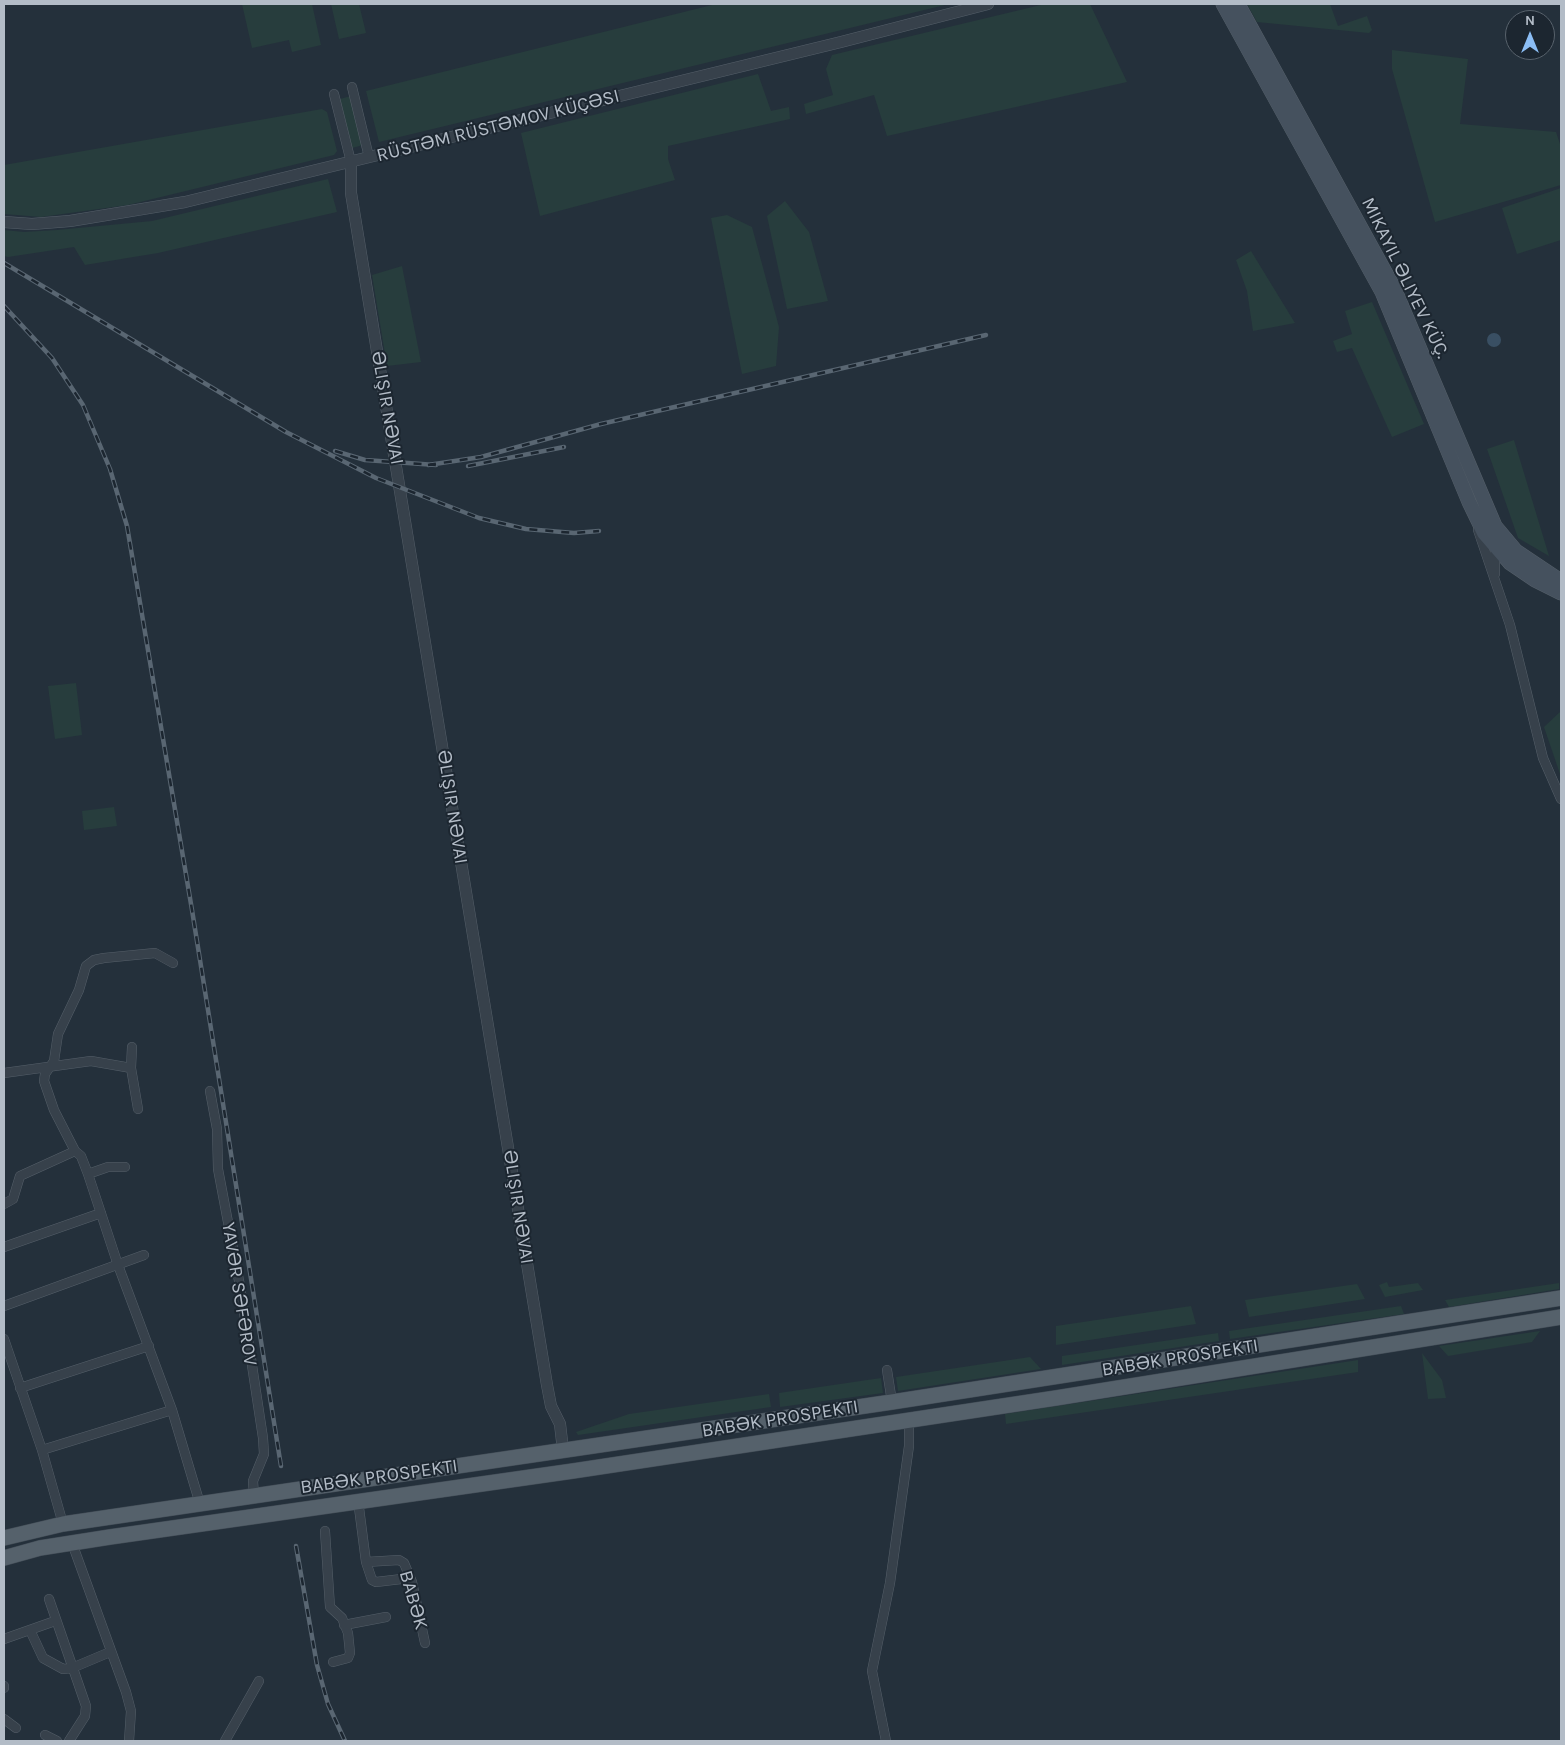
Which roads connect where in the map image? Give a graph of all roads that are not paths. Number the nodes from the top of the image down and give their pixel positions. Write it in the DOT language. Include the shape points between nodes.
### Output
graph roads {
  1 [pos="988,4"];
  2 [pos="1223,4"];
  3 [pos="1238,4"];
  4 [pos="352,87"];
  5 [pos="334,94"];
  6 [pos="369,157"];
  7 [pos="351,162"];
  8 [pos="4,222"];
  9 [pos="1469,502"];
  10 [pos="1495,526"];
  11 [pos="1495,548"];
  12 [pos="1510,563"];
  13 [pos="1495,578"];
  14 [pos="1561,581"];
  15 [pos="1561,593"];
  16 [pos="1561,800"];
  17 [pos="173,964"];
  18 [pos="132,1047"];
  19 [pos="50,1068"];
  20 [pos="131,1068"];
  21 [pos="4,1073"];
  22 [pos="210,1091"];
  23 [pos="138,1110"];
  24 [pos="75,1151"];
  25 [pos="125,1167"];
  26 [pos="88,1174"];
  27 [pos="4,1204"];
  28 [pos="101,1213"];
  29 [pos="4,1247"];
  30 [pos="144,1255"];
  31 [pos="118,1265"];
  32 [pos="1561,1298"];
  33 [pos="4,1306"];
  34 [pos="1444,1317"];
  35 [pos="1561,1317"];
  36 [pos="4,1339"];
  37 [pos="149,1346"];
  38 [pos="1365,1349"];
  39 [pos="1201,1354"];
  40 [pos="887,1370"];
  41 [pos="1134,1386"];
  42 [pos="20,1388"];
  43 [pos="892,1402"];
  44 [pos="172,1410"];
  45 [pos="909,1420"];
  46 [pos="42,1450"];
  47 [pos="563,1450"];
  48 [pos="254,1496"];
  49 [pos="358,1500"];
  50 [pos="200,1504"];
  51 [pos="63,1524"];
  52 [pos="325,1532"];
  53 [pos="4,1538"];
  54 [pos="72,1543"];
  55 [pos="4,1558"];
  56 [pos="366,1562"];
  57 [pos="410,1578"];
  58 [pos="49,1599"];
  59 [pos="386,1617"];
  60 [pos="55,1621"];
  61 [pos="344,1625"];
  62 [pos="30,1630"];
  63 [pos="4,1639"];
  64 [pos="425,1643"];
  65 [pos="110,1652"];
  66 [pos="333,1662"];
  67 [pos="72,1668"];
  68 [pos="259,1681"];
  69 [pos="4,1719"];
  70 [pos="16,1728"];
  71 [pos="45,1735"];
  72 [pos="57,1741"];
  73 [pos="69,1741"];
  74 [pos="129,1741"];
  75 [pos="225,1741"];
  76 [pos="886,1741"];
  1 -- 6 [label="street, RÜSTƏM RÜSTƏMOV KÜÇƏSI"];
  2 -- 9 [label="main road" via="1382,292"];
  3 -- 10 [label="main road" via="1394,288"];
  4 -- 6 [label="street"];
  5 -- 7 [label="street"];
  6 -- 7 [label="street, RÜSTƏM RÜSTƏMOV KÜÇƏSI"];
  7 -- 8 [label="street, RÜSTƏM RÜSTƏMOV KÜÇƏSI" via="170,205 61,222"];
  7 -- 47 [label="street, ƏLIŞIR NƏVAI" via="351,192 546,1377 551,1406 560,1424"];
  9 -- 11 [label="main road"];
  9 -- 13 [label="street"];
  10 -- 11 [label="street"];
  10 -- 14 [label="main road" via="1522,556"];
  11 -- 12 [label="main road"];
  11 -- 13 [label="street"];
  12 -- 13 [label="street" via="1502,565"];
  12 -- 15 [label="main road"];
  13 -- 16 [label="street" via="1544,758"];
  17 -- 19 [label="street" via="154,953 104,958 86,966 79,990 58,1034"];
  18 -- 20 [label="street"];
  19 -- 20 [label="street" via="91,1061"];
  19 -- 21 [label="street"];
  19 -- 24 [label="street" via="45,1074 45,1087"];
  20 -- 23 [label="street"];
  22 -- 48 [label="street, YAVƏR SƏFƏROV" via="217,1129 218,1169 263,1438 264,1454 253,1481"];
  24 -- 26 [label="street" via="81,1156"];
  24 -- 27 [label="street" via="20,1176 13,1199"];
  25 -- 26 [label="street" via="108,1167"];
  26 -- 28 [label="street"];
  28 -- 29 [label="street"];
  28 -- 31 [label="street"];
  30 -- 31 [label="street"];
  31 -- 33 [label="street"];
  31 -- 37 [label="street"];
  32 -- 34 [label="main road, BABƏK PROSPEKTI"];
  34 -- 38 [label="main road" via="1407,1328 1301,1343 1294,1351 1303,1355"];
  34 -- 39 [label="main road, BABƏK PROSPEKTI"];
  35 -- 38 [label="main road, BABƏK PROSPEKTI"];
  36 -- 42 [label="street"];
  37 -- 42 [label="street"];
  37 -- 44 [label="street"];
  38 -- 41 [label="main road, BABƏK PROSPEKTI"];
  39 -- 41 [label="main road" via="1257,1349 1264,1356 1254,1362 1161,1376"];
  39 -- 43 [label="main road, BABƏK PROSPEKTI"];
  40 -- 43 [label="street"];
  41 -- 45 [label="main road, BABƏK PROSPEKTI"];
  42 -- 46 [label="street"];
  43 -- 47 [label="main road, BABƏK PROSPEKTI"];
  44 -- 46 [label="street"];
  44 -- 50 [label="street"];
  45 -- 49 [label="main road, BABƏK PROSPEKTI"];
  45 -- 76 [label="street" via="909,1446 890,1584 872,1670"];
  46 -- 51 [label="street"];
  47 -- 48 [label="main road, BABƏK PROSPEKTI"];
  48 -- 50 [label="main road, BABƏK PROSPEKTI"];
  49 -- 54 [label="main road, BABƏK PROSPEKTI"];
  49 -- 56 [label="street"];
  50 -- 51 [label="main road, BABƏK PROSPEKTI"];
  51 -- 53 [label="main road, BABƏK PROSPEKTI"];
  52 -- 61 [label="street" via="330,1607 342,1618"];
  54 -- 55 [label="main road, BABƏK PROSPEKTI"];
  54 -- 65 [label="street"];
  56 -- 57 [label="street, BABƏK" via="399,1560 404,1563"];
  56 -- 57 [label="street" via="368,1575 376,1582"];
  57 -- 64 [label="street, BABƏK"];
  58 -- 60 [label="street"];
  59 -- 61 [label="street, BABƏK"];
  60 -- 62 [label="street"];
  60 -- 67 [label="street"];
  61 -- 66 [label="street" via="350,1653 348,1658"];
  62 -- 63 [label="street"];
  62 -- 67 [label="street" via="44,1658 63,1669"];
  65 -- 67 [label="street"];
  65 -- 74 [label="street" via="131,1711"];
  67 -- 73 [label="street" via="86,1712"];
  68 -- 75 [label="street"];
  69 -- 70 [label="street"];
  71 -- 72 [label="street"];
}
